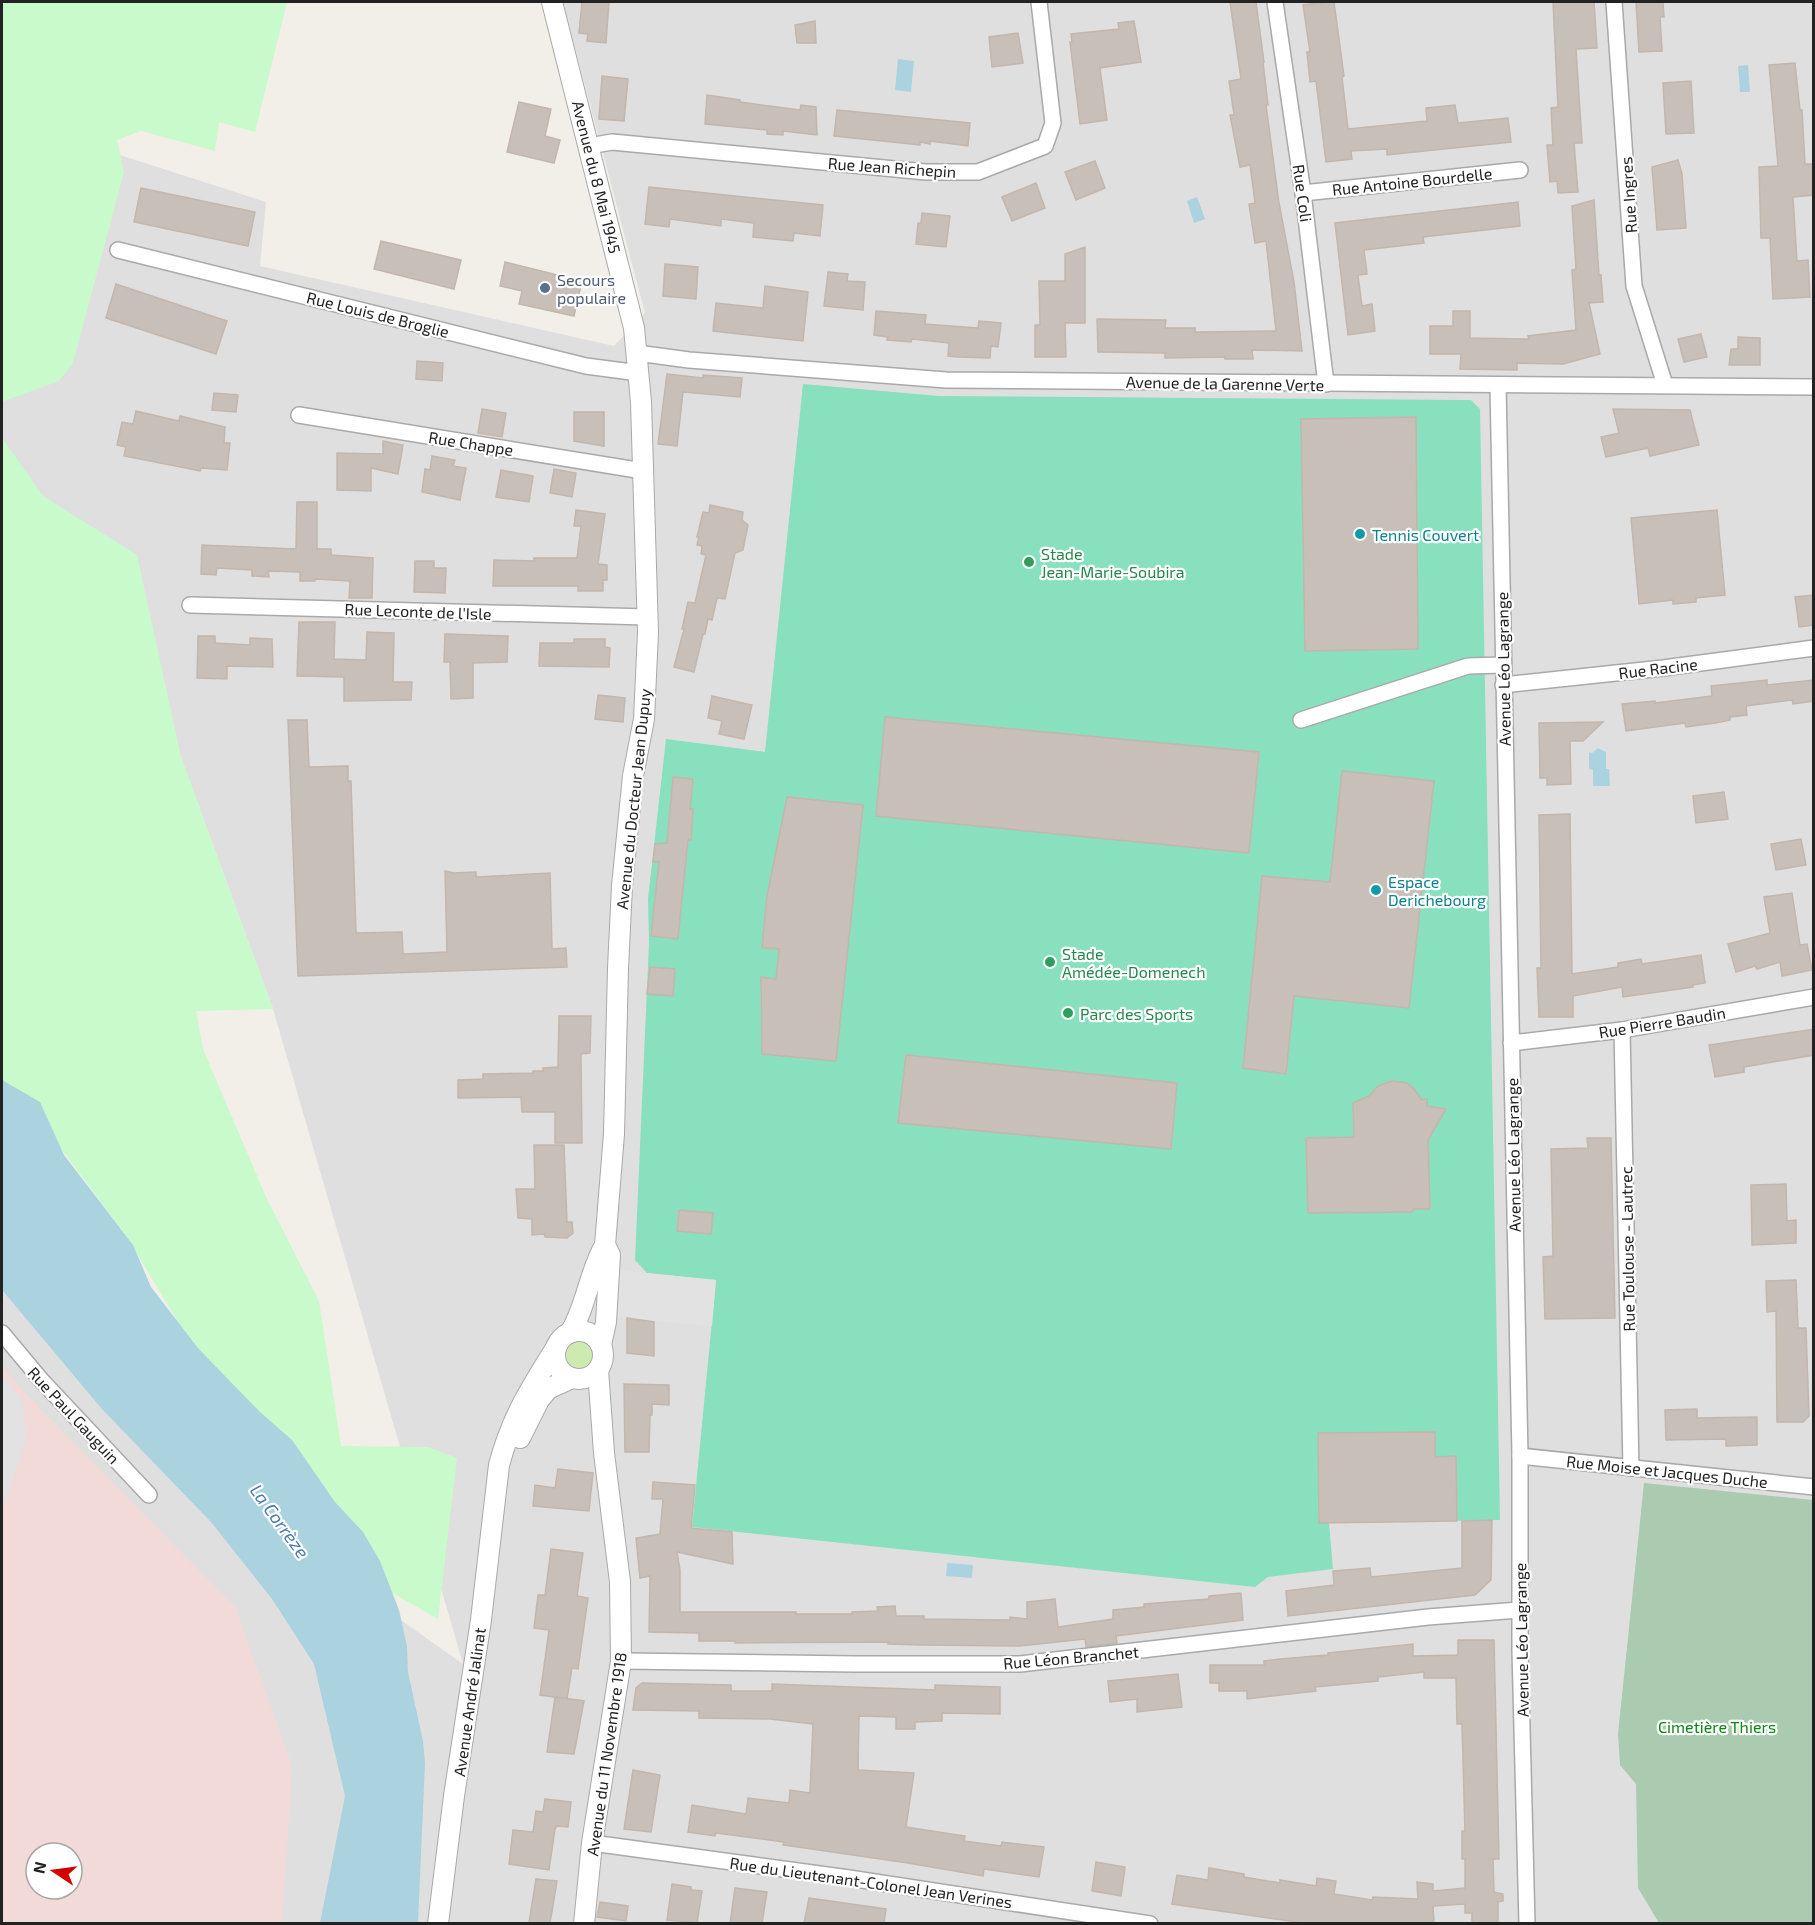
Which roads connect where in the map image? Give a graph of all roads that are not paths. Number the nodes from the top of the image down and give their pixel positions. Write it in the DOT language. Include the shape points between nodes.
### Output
graph roads {
  1 [pos="552,2"];
  2 [pos="1039,2"];
  3 [pos="1275,2"];
  4 [pos="1614,2"];
  5 [pos="589,146"];
  6 [pos="1520,170"];
  7 [pos="1303,193"];
  8 [pos="118,250"];
  9 [pos="637,352"];
  10 [pos="639,373"];
  11 [pos="1326,384"];
  12 [pos="1665,385"];
  13 [pos="1498,386"];
  14 [pos="1814,387"];
  15 [pos="299,415"];
  16 [pos="643,471"];
  17 [pos="190,605"];
  18 [pos="647,617"];
  19 [pos="1814,648"];
  20 [pos="1503,665"];
  21 [pos="1503,685"];
  22 [pos="1301,720"];
  23 [pos="1814,997"];
  24 [pos="1622,1030"];
  25 [pos="1510,1043"];
  26 [pos="605,1245"];
  27 [pos="2,1333"];
  28 [pos="564,1340"];
  29 [pos="601,1345"];
  30 [pos="598,1370"];
  31 [pos="572,1378"];
  32 [pos="1520,1456"];
  33 [pos="1631,1468"];
  34 [pos="498,1480"];
  35 [pos="1814,1487"];
  36 [pos="149,1495"];
  37 [pos="1519,1610"];
  38 [pos="621,1661"];
  39 [pos="592,1843"];
  40 [pos="438,1923"];
  41 [pos="584,1923"];
  42 [pos="1150,1923"];
  43 [pos="1527,1923"];
  1 -- 5 [label="street, Avenue du 8 Mai 1945"];
  2 -- 5 [label="street, Rue Jean Richepin" via="1053,123 1048,138 1045,146 978,172 926,172 612,142"];
  3 -- 7 [label="street, Rue Coli"];
  4 -- 12 [label="street, Rue Ingres" via="1634,285"];
  5 -- 9 [label="street, Avenue du 8 Mai 1945"];
  6 -- 7 [label="street, Rue Antoine Bourdelle"];
  7 -- 11 [label="street, Rue Coli"];
  8 -- 10 [label="street, Rue Louis de Broglie" via="586,366"];
  9 -- 10 [label="street, Avenue du Docteur Jean Dupuy"];
  9 -- 11 [label="street, Avenue de la Garenne Verte" via="689,360 946,380"];
  10 -- 16 [label="street, Avenue du Docteur Jean Dupuy"];
  11 -- 13 [label="street, Avenue de la Garenne Verte"];
  12 -- 13 [label="street, Avenue de la Garenne Verte"];
  12 -- 14 [label="street, Avenue de la Garenne Verte"];
  13 -- 20 [label="street, Avenue Léo Lagrange"];
  15 -- 16 [label="street, Rue Chappe"];
  16 -- 18 [label="street, Avenue du Docteur Jean Dupuy"];
  17 -- 18 [label="street, Rue Leconte de l'Isle"];
  18 -- 26 [label="street, Avenue du Docteur Jean Dupuy" via="644,720 633,776 622,886 614,1134"];
  19 -- 21 [label="street, Rue Racine"];
  20 -- 21 [label="street, Avenue Léo Lagrange"];
  20 -- 22 [label="street" via="1468,666"];
  21 -- 25 [label="street, Avenue Léo Lagrange"];
  23 -- 24 [label="street, Rue Pierre Baudin"];
  24 -- 25 [label="street, Rue Pierre Baudin"];
  24 -- 33 [label="street, Rue Toulouse - Lautrec"];
  25 -- 32 [label="street, Avenue Léo Lagrange"];
  26 -- 28 [label="street, Avenue du Docteur Jean Dupuy" via="579,1318"];
  26 -- 29 [label="street, Avenue du Docteur Jean Dupuy" via="610,1255"];
  27 -- 36 [label="street, Rue Paul Gauguin"];
  28 -- 29 [label="street" via="585,1332"];
  28 -- 31 [label="street" via="556,1362"];
  28 -- 34 [label="street, Avenue André Jalinat" via="520,1405 505,1442"];
  29 -- 30 [label="street" via="603,1358"];
  30 -- 31 [label="street" via="586,1378"];
  30 -- 38 [label="street, Avenue du 11 Novembre 1918" via="620,1582"];
  31 -- 34 [label="street, Avenue André Jalinat" via="548,1389 539,1400 509,1466"];
  32 -- 33 [label="street, Rue Moise et Jacques Duche"];
  32 -- 37 [label="street, Avenue Léo Lagrange"];
  33 -- 35 [label="street, Rue Moise et Jacques Duche"];
  34 -- 40 [label="street, Avenue André Jalinat"];
  37 -- 38 [label="street, Rue Léon Branchet" via="1020,1664"];
  37 -- 43 [label="street, Avenue Léo Lagrange"];
  38 -- 39 [label="street, Avenue du 11 Novembre 1918"];
  39 -- 41 [label="street, Avenue du 11 Novembre 1918"];
  39 -- 42 [label="street, Rue du Lieutenant-Colonel Jean Verines"];
}
